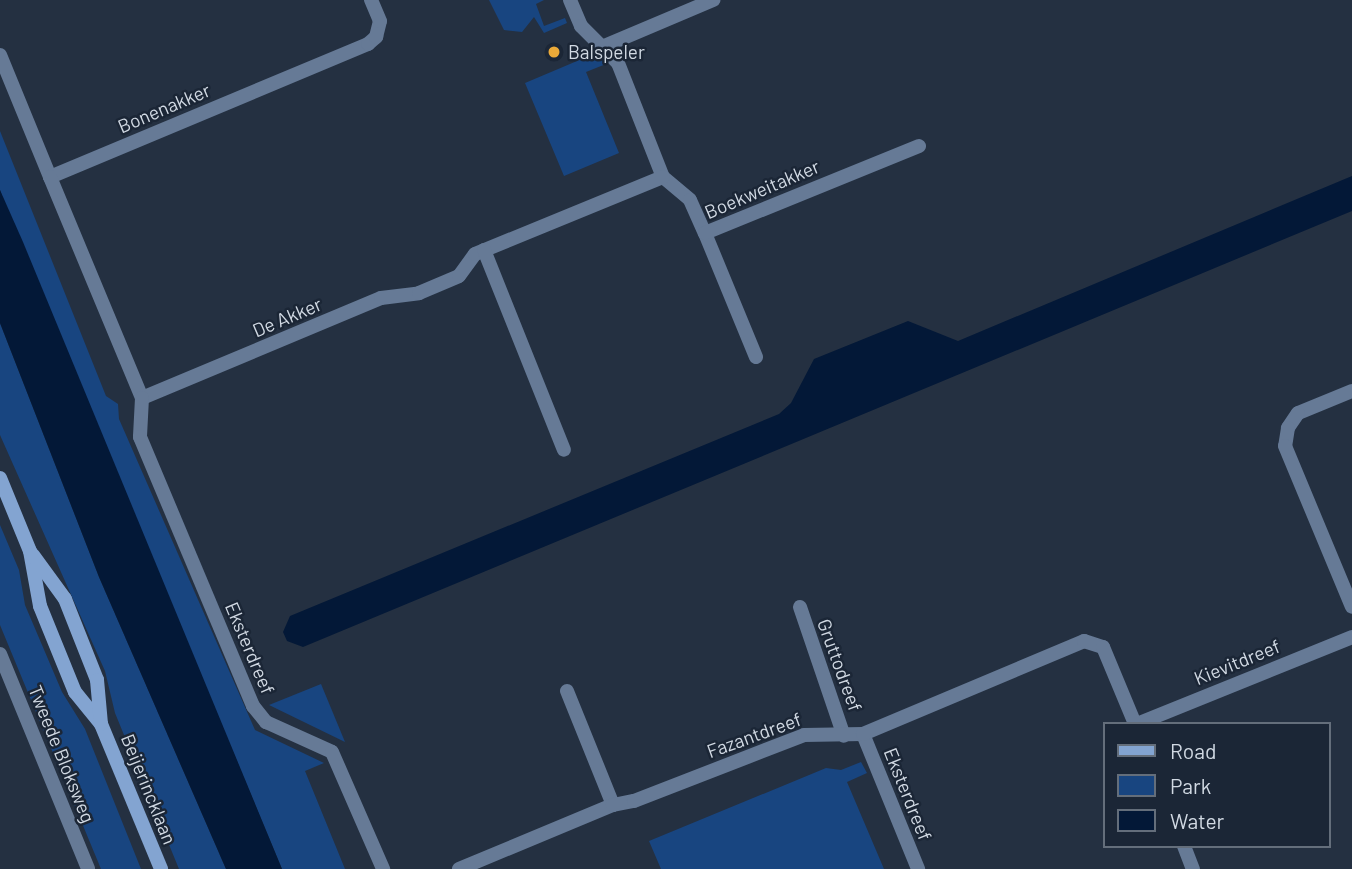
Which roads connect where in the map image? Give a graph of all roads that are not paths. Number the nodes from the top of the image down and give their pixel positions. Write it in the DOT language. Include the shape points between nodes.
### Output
graph roads {
  1 [pos="371,0"];
  2 [pos="570,0"];
  3 [pos="713,0"];
  4 [pos="602,47"];
  5 [pos="0,55"];
  6 [pos="919,146"];
  7 [pos="50,177"];
  8 [pos="663,177"];
  9 [pos="705,233"];
  10 [pos="484,250"];
  11 [pos="756,357"];
  12 [pos="1352,391"];
  13 [pos="142,398"];
  14 [pos="564,450"];
  15 [pos="0,478"];
  16 [pos="30,551"];
  17 [pos="800,607"];
  18 [pos="1352,607"];
  19 [pos="1352,637"];
  20 [pos="0,654"];
  21 [pos="567,691"];
  22 [pos="1135,722"];
  23 [pos="1141,722"];
  24 [pos="101,724"];
  25 [pos="863,734"];
  26 [pos="844,736"];
  27 [pos="613,805"];
  28 [pos="1185,848"];
  29 [pos="88,869"];
  30 [pos="160,869"];
  31 [pos="383,869"];
  32 [pos="460,869"];
  33 [pos="918,869"];
  34 [pos="1193,869"];
  1 -- 7 [label="street, Bonenakker" via="379,29 368,44"];
  2 -- 4 [label="street" via="580,26"];
  3 -- 4 [label="street"];
  4 -- 8 [label="street" via="618,63"];
  5 -- 7 [label="street"];
  6 -- 9 [label="street, Boekweitakker"];
  7 -- 13 [label="street"];
  8 -- 9 [label="street" via="690,200"];
  8 -- 10 [label="street, De Akker"];
  9 -- 11 [label="street, Boekweitakker"];
  10 -- 13 [label="street, De Akker" via="475,254 459,276 419,293 381,298"];
  10 -- 14 [label="street"];
  12 -- 18 [label="street" via="1298,413 1288,428 1285,446"];
  13 -- 31 [label="street, Eksterdreef" via="140,437 253,706 266,722 332,752"];
  15 -- 16 [label="main road, Beijerincklaan"];
  16 -- 24 [label="main road, Beijerincklaan" via="40,606 75,692"];
  16 -- 24 [label="main road, Beijerincklaan" via="65,599 97,680"];
  17 -- 26 [label="street, Gruttodreef"];
  19 -- 23 [label="street, Kievitdreef"];
  20 -- 29 [label="street, Tweede Bloksweg"];
  21 -- 27 [label="street"];
  22 -- 25 [label="street, Fazantdreef" via="1103,647 1084,641"];
  24 -- 30 [label="main road, Beijerincklaan"];
  25 -- 26 [label="street, Fazantdreef"];
  25 -- 33 [label="street, Eksterdreef"];
  26 -- 27 [label="street, Fazantdreef" via="804,735 635,801"];
  27 -- 32 [label="street, Fazantdreef"];
  28 -- 34 [label="street"];
}
